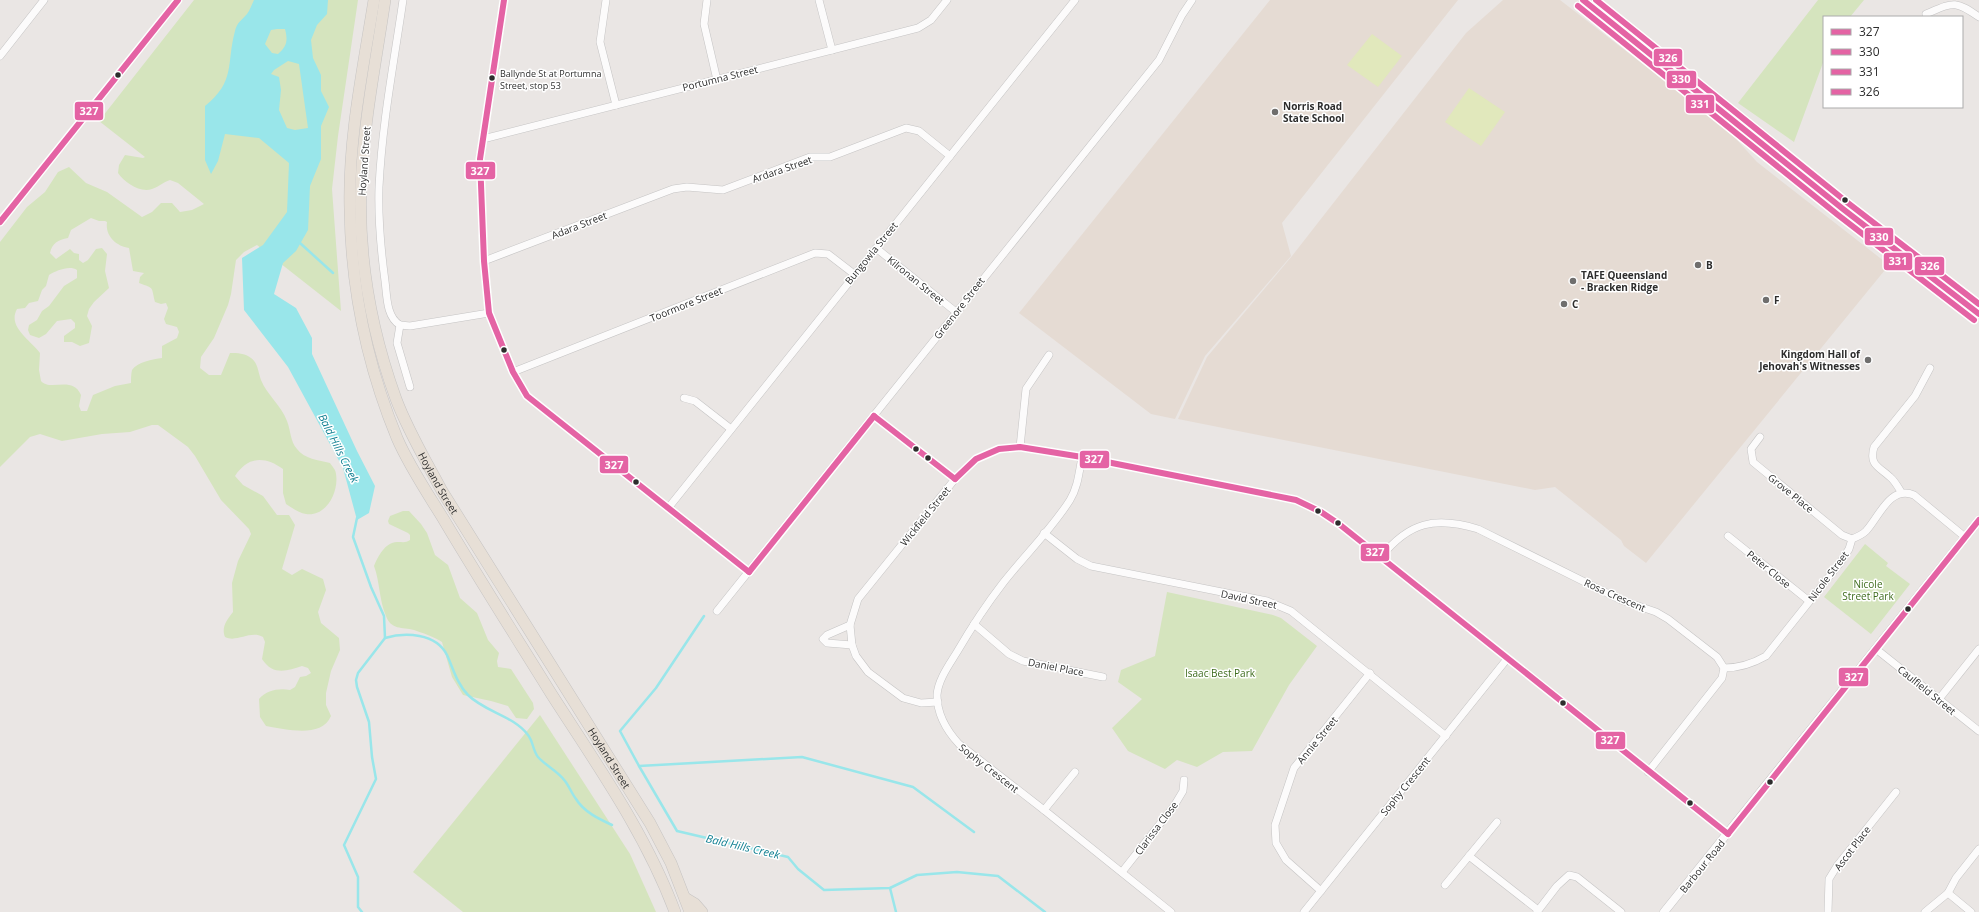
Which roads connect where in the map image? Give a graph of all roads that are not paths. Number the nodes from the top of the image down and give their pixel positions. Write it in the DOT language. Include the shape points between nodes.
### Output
graph roads {
  1 [pos="44,0"];
  2 [pos="178,0"];
  3 [pos="374,0"];
  4 [pos="385,0"];
  5 [pos="403,0"];
  6 [pos="504,0"];
  7 [pos="606,0"];
  8 [pos="707,0"];
  9 [pos="819,0"];
  10 [pos="947,0"];
  11 [pos="1075,0"];
  12 [pos="1192,0"];
  13 [pos="1583,0"];
  14 [pos="1926,14"];
  15 [pos="1979,18"];
  16 [pos="832,50"];
  17 [pos="0,56"];
  18 [pos="717,80"];
  19 [pos="616,105"];
  20 [pos="483,139"];
  21 [pos="950,156"];
  22 [pos="674,189"];
  23 [pos="0,222"];
  24 [pos="876,248"];
  25 [pos="484,261"];
  26 [pos="854,274"];
  27 [pos="956,312"];
  28 [pos="490,313"];
  29 [pos="1979,314"];
  30 [pos="400,325"];
  31 [pos="1049,356"];
  32 [pos="1930,368"];
  33 [pos="513,372"];
  34 [pos="410,386"];
  35 [pos="684,398"];
  36 [pos="874,416"];
  37 [pos="731,429"];
  38 [pos="1760,436"];
  39 [pos="1020,447"];
  40 [pos="1082,457"];
  41 [pos="955,479"];
  42 [pos="1901,492"];
  43 [pos="669,507"];
  44 [pos="1979,520"];
  45 [pos="1044,533"];
  46 [pos="1728,536"];
  47 [pos="1965,537"];
  48 [pos="1852,539"];
  49 [pos="1381,557"];
  50 [pos="749,572"];
  51 [pos="1809,601"];
  52 [pos="717,611"];
  53 [pos="850,624"];
  54 [pos="974,624"];
  55 [pos="852,645"];
  56 [pos="1979,648"];
  57 [pos="1876,649"];
  58 [pos="1507,659"];
  59 [pos="1724,668"];
  60 [pos="1370,673"];
  61 [pos="1103,677"];
  62 [pos="1939,699"];
  63 [pos="938,702"];
  64 [pos="1979,732"];
  65 [pos="1446,736"];
  66 [pos="1075,772"];
  67 [pos="1648,772"];
  68 [pos="1184,780"];
  69 [pos="1896,792"];
  70 [pos="1044,810"];
  71 [pos="1497,822"];
  72 [pos="1728,834"];
  73 [pos="1979,849"];
  74 [pos="1469,856"];
  75 [pos="1122,872"];
  76 [pos="1445,885"];
  77 [pos="1321,890"];
  78 [pos="1948,893"];
  79 [pos="686,898"];
  80 [pos="1537,911"];
  81 [pos="675,912"];
  82 [pos="690,912"];
  83 [pos="702,912"];
  84 [pos="1171,912"];
  85 [pos="1304,912"];
  86 [pos="1621,912"];
  87 [pos="1664,912"];
  88 [pos="1828,912"];
  89 [pos="1925,912"];
  90 [pos="1971,912"];
  1 -- 17 [label="street"];
  2 -- 23 [label="street"];
  3 -- 81 [label="main road, Hoyland Street" via="352,147 350,207 357,297 380,389 398,439 422,482 472,567 628,815 650,853"];
  4 -- 79 [label="main road, Hoyland Street" via="361,183 363,247 369,295 385,367 397,401 442,491 650,823"];
  5 -- 30 [label="street, Hoyland Street" via="385,122 379,188 388,303 391,317"];
  6 -- 20 [label="street"];
  7 -- 19 [label="street" via="600,42"];
  8 -- 18 [label="street" via="704,24"];
  9 -- 16 [label="street"];
  10 -- 16 [label="street, Portumna Street" via="931,20 918,28"];
  11 -- 21 [label="street, Bungowla Street"];
  12 -- 27 [label="street, Greenore Street" via="1159,60"];
  13 -- 29 [label="main road" via="1843,209"];
  14 -- 15 [label="street" via="1947,5 1962,4"];
  16 -- 18 [label="street, Portumna Street"];
  18 -- 19 [label="street, Portumna Street"];
  19 -- 20 [label="street, Portumna Street"];
  20 -- 25 [label="street" via="480,159"];
  21 -- 22 [label="street, Ardara Street" via="918,130 906,128 830,157 810,157 723,190 687,187"];
  21 -- 24 [label="street, Bungowla Street"];
  22 -- 25 [label="street, Adara Street"];
  24 -- 26 [label="street, Bungowla Street"];
  24 -- 27 [label="street, Kilronan Street"];
  25 -- 28 [label="street"];
  26 -- 33 [label="street, Toormore Street" via="828,254 815,253"];
  26 -- 37 [label="street, Bungowla Street"];
  27 -- 36 [label="street, Greenore Street"];
  28 -- 30 [label="street" via="410,326"];
  28 -- 33 [label="street"];
  30 -- 34 [label="street" via="397,343"];
  31 -- 39 [label="street" via="1026,390"];
  32 -- 42 [label="street" via="1915,396 1874,447 1872,455 1873,462 1892,478"];
  33 -- 43 [label="street" via="527,396"];
  35 -- 37 [label="street" via="695,401"];
  36 -- 41 [label="street"];
  36 -- 50 [label="street, Greenore Street"];
  37 -- 43 [label="street, Bungowla Street"];
  38 -- 48 [label="street, Grove Place" via="1751,449 1753,462 1842,535"];
  39 -- 40 [label="street, Wickfield Street"];
  39 -- 41 [label="street, Wickfield Street" via="999,449 976,459"];
  40 -- 45 [label="street, Sophy Crescent" via="1078,481 1070,500"];
  40 -- 49 [label="street, Wickfield Street" via="1296,500 1321,512"];
  41 -- 53 [label="street, Wickfield Street" via="858,599"];
  42 -- 47 [label="street" via="1914,495"];
  42 -- 48 [label="street, Nicole Street" via="1893,496 1865,532"];
  43 -- 50 [label="street"];
  44 -- 47 [label="street, Barbour Road"];
  45 -- 54 [label="street, Sophy Crescent" via="1002,584"];
  45 -- 60 [label="street, David Street" via="1077,559 1091,566 1279,605 1291,611"];
  46 -- 51 [label="street, Peter Close"];
  47 -- 57 [label="street, Barbour Road"];
  48 -- 51 [label="street, Nicole Street" via="1840,563"];
  49 -- 58 [label="street, Wickfield Street"];
  49 -- 59 [label="street, Rosa Crescent" via="1400,536 1431,523 1464,525 1478,529 1621,600 1662,616 1717,656"];
  50 -- 52 [label="street, Greenore Street"];
  51 -- 59 [label="street, Nicole Street" via="1766,656 1738,668"];
  53 -- 55 [label="street, Wickfield Street"];
  53 -- 55 [label="street" via="823,639 827,643"];
  54 -- 61 [label="street, Daniel Place" via="1009,654 1023,661"];
  54 -- 63 [label="street, Sophy Crescent" via="942,678 937,694"];
  55 -- 63 [label="street, Wickfield Street" via="856,656 868,672 903,698 921,703"];
  56 -- 62 [label="street"];
  57 -- 62 [label="street, Caulfield Street"];
  57 -- 72 [label="street, Barbour Road"];
  58 -- 65 [label="street, Sophy Crescent"];
  58 -- 67 [label="street, Wickfield Street"];
  59 -- 67 [label="street" via="1722,678"];
  60 -- 65 [label="street, David Street"];
  60 -- 77 [label="street, Annie Street" via="1294,768 1274,825 1276,844 1286,860"];
  62 -- 64 [label="street, Caulfield Street"];
  63 -- 70 [label="street, Sophy Crescent" via="950,735"];
  65 -- 77 [label="street, Sophy Crescent"];
  66 -- 70 [label="street"];
  67 -- 72 [label="street, Wickfield Street"];
  68 -- 75 [label="street, Clarissa Close" via="1183,791 1174,806"];
  69 -- 88 [label="street, Ascot Place" via="1829,879"];
  70 -- 75 [label="street, Sophy Crescent"];
  71 -- 74 [label="street"];
  72 -- 87 [label="street, Barbour Road"];
  73 -- 78 [label="street" via="1956,878"];
  74 -- 76 [label="street"];
  74 -- 80 [label="street"];
  75 -- 84 [label="street, Sophy Crescent"];
  77 -- 85 [label="street, Sophy Crescent"];
  78 -- 89 [label="street"];
  78 -- 90 [label="street"];
  79 -- 82 [label="main road, Hoyland Street"];
  79 -- 83 [label="main road" via="696,904"];
  80 -- 86 [label="street" via="1569,875 1577,877"];
}
